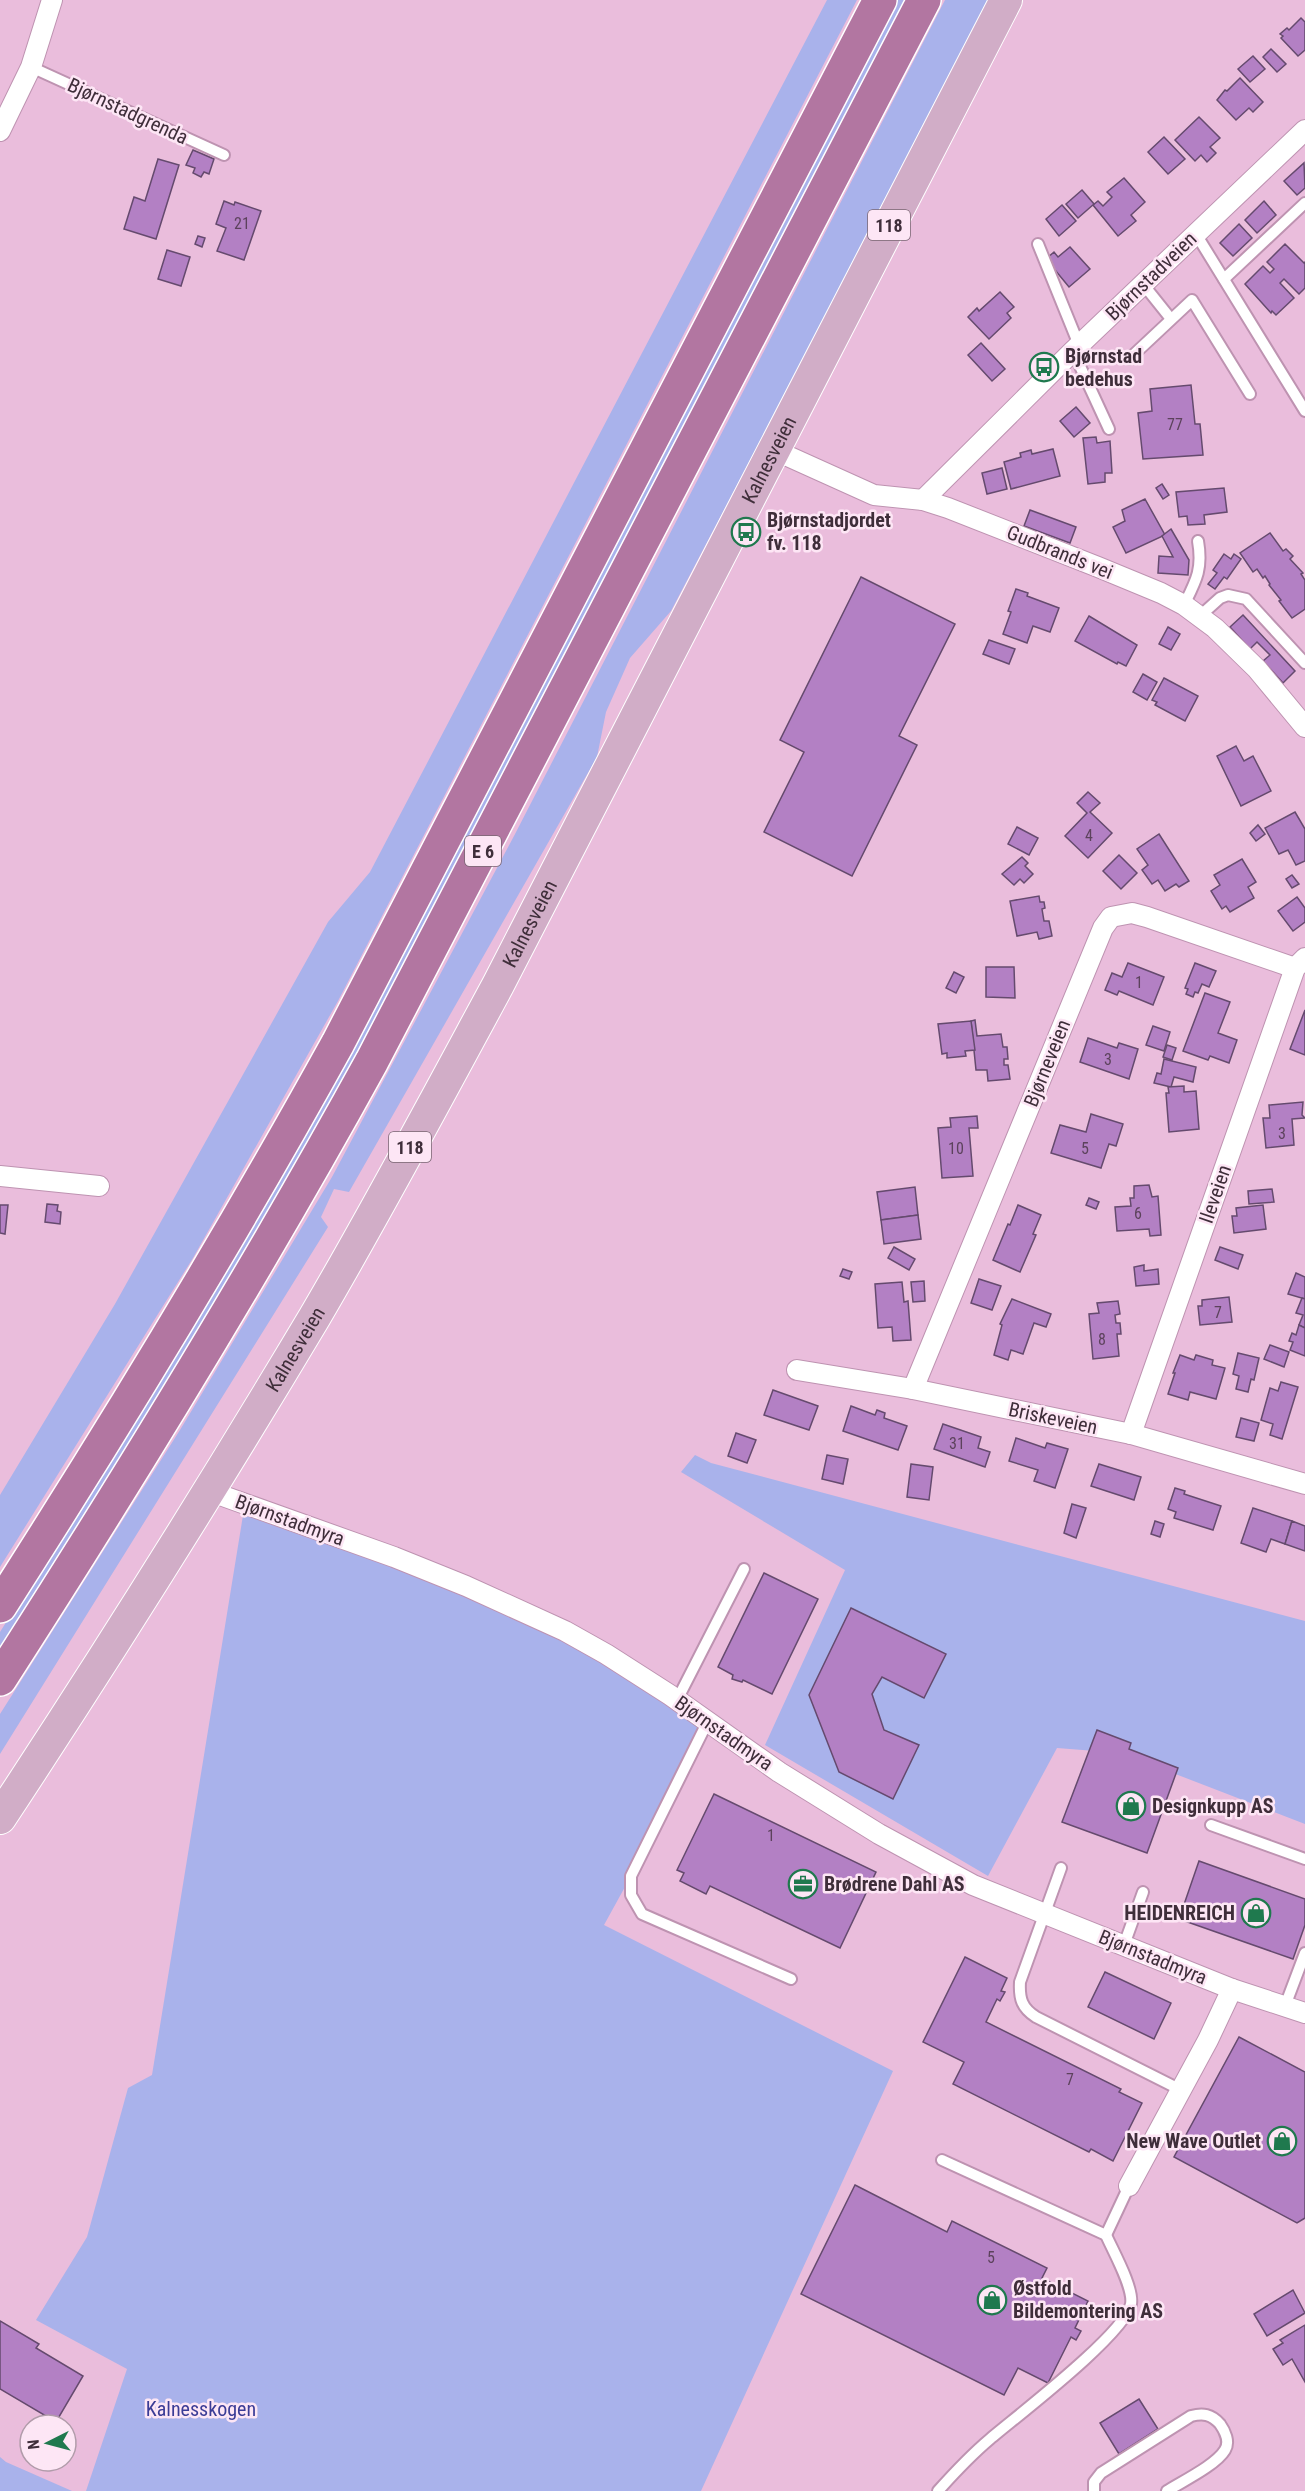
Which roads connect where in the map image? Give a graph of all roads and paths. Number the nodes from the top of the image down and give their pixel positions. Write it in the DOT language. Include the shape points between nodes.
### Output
graph roads {
  1 [pos="52,0"];
  2 [pos="880,0"];
  3 [pos="924,0"];
  4 [pos="1006,0"];
  5 [pos="31,67"];
  6 [pos="1305,130"];
  7 [pos="0,131"];
  8 [pos="224,156"];
  9 [pos="1305,203"];
  10 [pos="1196,234"];
  11 [pos="1038,244"];
  12 [pos="1224,279"];
  13 [pos="1143,285"];
  14 [pos="1171,319"];
  15 [pos="1076,348"];
  16 [pos="1129,359"];
  17 [pos="1250,394"];
  18 [pos="1305,411"];
  19 [pos="1109,429"];
  20 [pos="772,449"];
  21 [pos="923,500"];
  22 [pos="1198,541"];
  23 [pos="1192,610"];
  24 [pos="1305,663"];
  25 [pos="1305,727"];
  26 [pos="1300,963"];
  27 [pos="0,1176"];
  28 [pos="99,1186"];
  29 [pos="797,1370"];
  30 [pos="913,1389"];
  31 [pos="1131,1434"];
  32 [pos="1305,1484"];
  33 [pos="209,1491"];
  34 [pos="744,1569"];
  35 [pos="0,1606"];
  36 [pos="0,1679"];
  37 [pos="677,1700"];
  38 [pos="707,1723"];
  39 [pos="0,1818"];
  40 [pos="1211,1825"];
  41 [pos="1305,1859"];
  42 [pos="1061,1868"];
  43 [pos="1143,1892"];
  44 [pos="1046,1915"];
  45 [pos="1124,1945"];
  46 [pos="1305,1953"];
  47 [pos="791,1979"];
  48 [pos="1232,1989"];
  49 [pos="1285,2006"];
  50 [pos="1305,2013"];
  51 [pos="1181,2090"];
  52 [pos="942,2160"];
  53 [pos="1129,2186"];
  54 [pos="1106,2235"];
  55 [pos="939,2491"];
  56 [pos="1094,2491"];
  57 [pos="1167,2491"];
  1 -- 5 [label="street"];
  2 -- 35 [label="highway, E 6" via="286,1138"];
  3 -- 36 [label="highway, E 6" via="320,1156 217,1331"];
  4 -- 20 [label="main road, Kalnesveien / 118"];
  5 -- 7 [label="street"];
  5 -- 8 [label="lane, Bjørnstadgrenda"];
  6 -- 10 [label="street, Bjørnstadveien"];
  9 -- 12 [label="lane"];
  10 -- 12 [label="lane"];
  10 -- 13 [label="street, Bjørnstadveien"];
  11 -- 15 [label="lane"];
  12 -- 18 [label="lane"];
  13 -- 14 [label="lane"];
  13 -- 15 [label="street, Bjørnstadveien"];
  14 -- 16 [label="lane"];
  14 -- 17 [label="lane" via="1192,300"];
  15 -- 19 [label="lane"];
  15 -- 21 [label="street, Bjørnstadveien"];
  20 -- 21 [label="street, Gudbrands vei" via="874,495"];
  20 -- 33 [label="main road, Kalnesveien / 118" via="421,1128 315,1316"];
  21 -- 23 [label="street, Gudbrands vei" via="1098,567"];
  22 -- 23 [label="lane" via="1201,557"];
  23 -- 24 [label="lane" via="1228,595 1246,599"];
  23 -- 25 [label="street, Gudbrands vei" via="1257,669"];
  26 -- 30 [label="street, Bjørneveien" via="1147,917 1111,917 1103,928"];
  26 -- 31 [label="street, Ileveien"];
  27 -- 28 [label="street"];
  29 -- 30 [label="street, Briskeveien"];
  30 -- 31 [label="street, Briskeveien"];
  31 -- 32 [label="street, Briskeveien"];
  33 -- 37 [label="street, Bjørnstadmyra" via="466,1586 606,1653"];
  33 -- 39 [label="main road, Kalnesveien / 118"];
  34 -- 37 [label="lane"];
  37 -- 38 [label="street, Bjørnstadmyra"];
  38 -- 44 [label="street, Bjørnstadmyra" via="879,1834 973,1885"];
  38 -- 47 [label="lane" via="631,1876 631,1895 642,1914"];
  40 -- 41 [label="lane"];
  42 -- 44 [label="lane"];
  43 -- 45 [label="lane"];
  44 -- 45 [label="street, Bjørnstadmyra"];
  44 -- 51 [label="lane" via="1020,1982 1019,1995 1026,2010"];
  45 -- 48 [label="street, Bjørnstadmyra"];
  46 -- 49 [label="lane"];
  48 -- 49 [label="street, Bjørnstadmyra"];
  48 -- 51 [label="street, Bjørnstadmyra"];
  49 -- 50 [label="street, Bjørnstadmyra"];
  51 -- 53 [label="street, Bjørnstadmyra"];
  52 -- 54 [label="lane"];
  53 -- 54 [label="lane"];
  54 -- 55 [label="lane" via="1131,2304 1119,2325 1059,2382 965,2461"];
  56 -- 57 [label="lane" via="1094,2482 1101,2473 1191,2416 1202,2413 1214,2417 1224,2430 1226,2449 1216,2460"];
}
